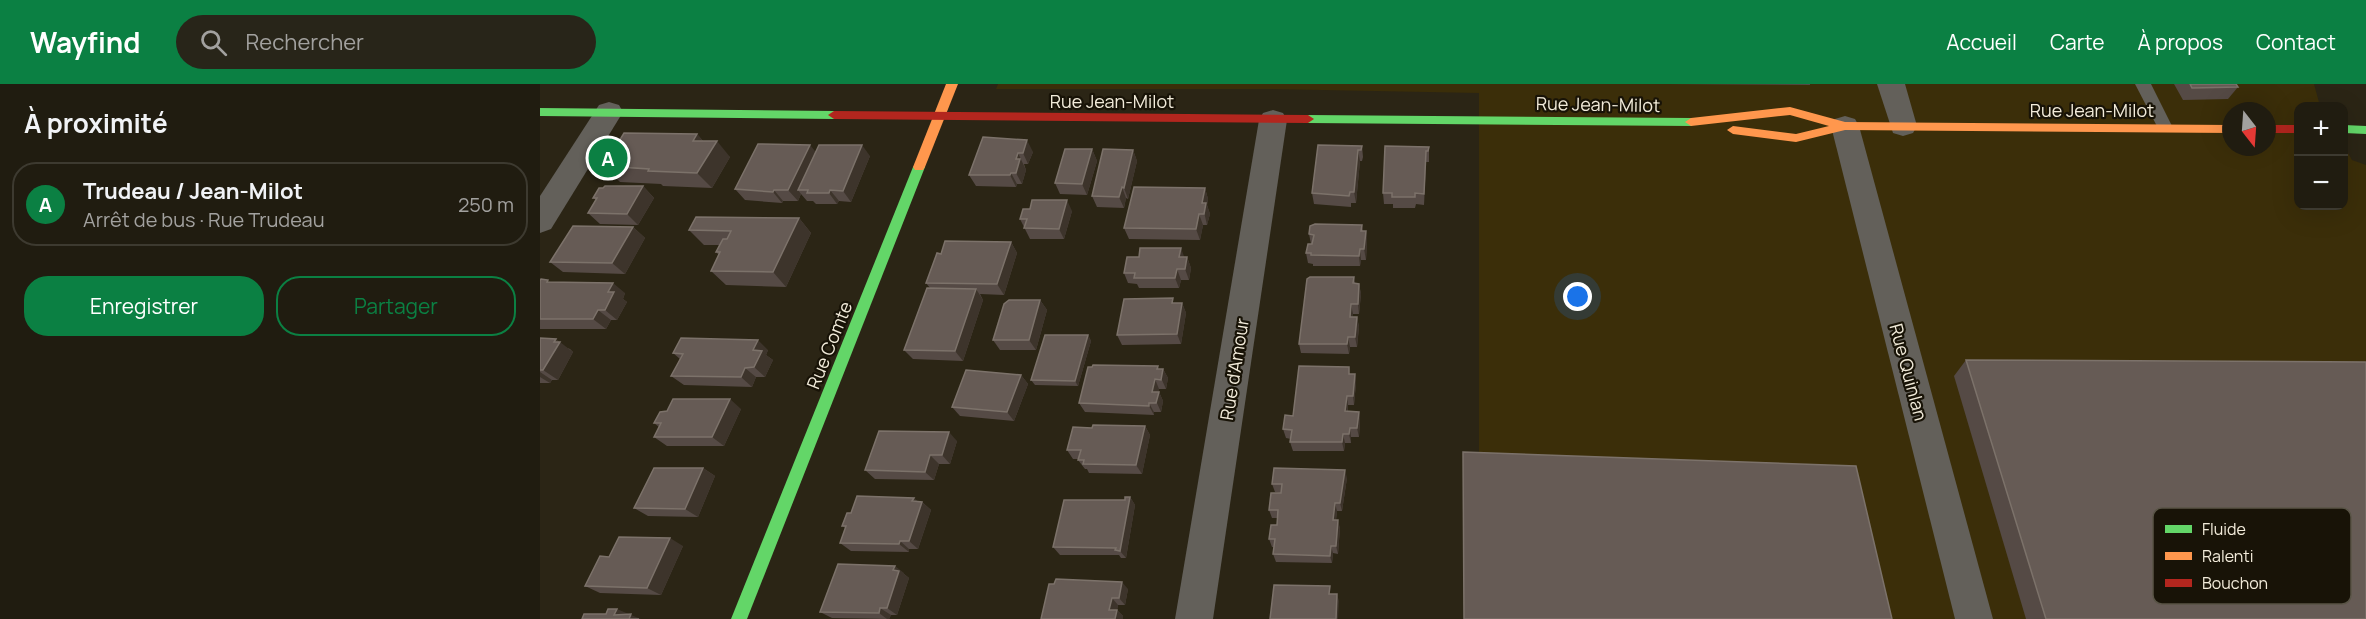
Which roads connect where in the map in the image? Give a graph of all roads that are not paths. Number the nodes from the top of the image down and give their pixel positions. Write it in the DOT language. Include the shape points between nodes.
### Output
graph roads {
  1 [pos="952,84"];
  2 [pos="1891,84"];
  3 [pos="2143,84"];
  4 [pos="540,112"];
  5 [pos="609,112"];
  6 [pos="939,116"];
  7 [pos="1273,120"];
  8 [pos="1683,123"];
  9 [pos="1845,126"];
  10 [pos="1903,126"];
  11 [pos="2165,128"];
  12 [pos="2222,129"];
  13 [pos="2276,129"];
  14 [pos="2294,129"];
  15 [pos="2348,129"];
  16 [pos="2366,130"];
  17 [pos="540,221"];
  18 [pos="739,619"];
  19 [pos="1194,619"];
  20 [pos="1974,619"];
  1 -- 6 [label="street, Rue Comte"];
  2 -- 10 [label="street"];
  3 -- 11 [label="lane"];
  4 -- 5 [label="street, Rue Jean-Milot"];
  5 -- 6 [label="street, Rue Jean-Milot"];
  5 -- 17 [label="street"];
  6 -- 7 [label="street, Rue Jean-Milot"];
  6 -- 18 [label="street, Rue Comte"];
  7 -- 8 [label="street, Rue Jean-Milot"];
  7 -- 19 [label="street, Rue d'Amour"];
  8 -- 9 [label="street, Rue Jean-Milot" via="1796,138"];
  8 -- 9 [label="street, Rue Jean-Milot" via="1790,111"];
  9 -- 10 [label="street, Rue Jean-Milot"];
  9 -- 20 [label="street, Rue Quinlan"];
  10 -- 11 [label="street, Rue Jean-Milot"];
  11 -- 12 [label="street, Rue Jean-Milot"];
  13 -- 14 [label="street"];
  15 -- 16 [label="street"];
}
